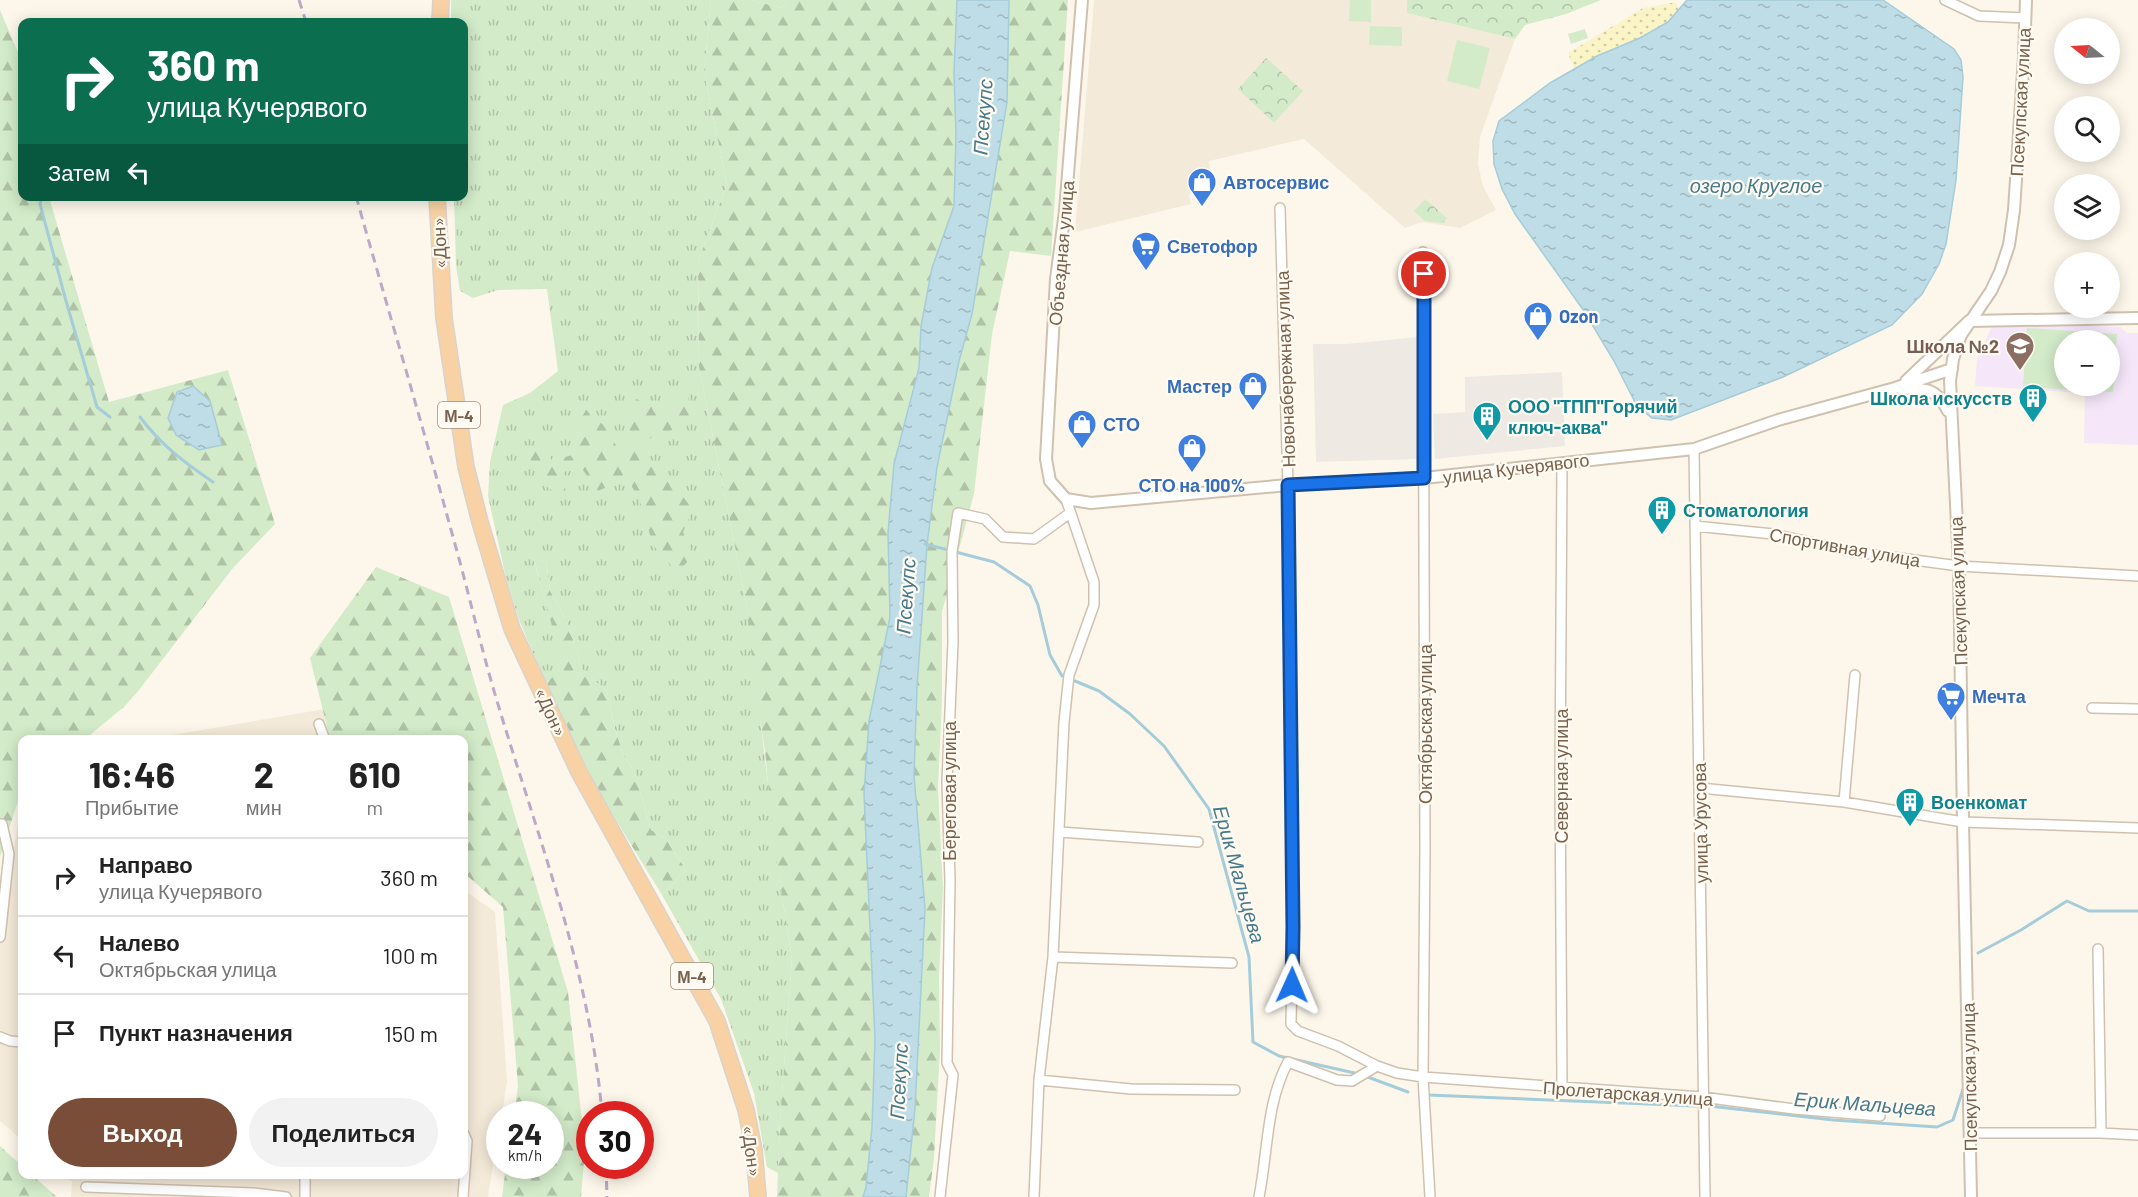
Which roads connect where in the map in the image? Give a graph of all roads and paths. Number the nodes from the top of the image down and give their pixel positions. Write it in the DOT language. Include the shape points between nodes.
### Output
graph roads {
  1 [pos="440,0"];
  2 [pos="1082,0"];
  3 [pos="1945,0"];
  4 [pos="2026,0"];
  5 [pos="440,18"];
  6 [pos="2025,18"];
  7 [pos="437,201"];
  8 [pos="1280,208"];
  9 [pos="1423,252"];
  10 [pos="2138,318"];
  11 [pos="1969,321"];
  12 [pos="1952,369"];
  13 [pos="1902,385"];
  14 [pos="1887,390"];
  15 [pos="1951,416"];
  16 [pos="1694,449"];
  17 [pos="1562,463"];
  18 [pos="1424,478"];
  19 [pos="1288,485"];
  20 [pos="1066,499"];
  21 [pos="1070,513"];
  22 [pos="1695,526"];
  23 [pos="1959,566"];
  24 [pos="2138,576"];
  25 [pos="1855,675"];
  26 [pos="2092,708"];
  27 [pos="2138,709"];
  28 [pos="319,724"];
  29 [pos="323,735"];
  30 [pos="1700,788"];
  31 [pos="1844,802"];
  32 [pos="1963,822"];
  33 [pos="2,824"];
  34 [pos="2138,828"];
  35 [pos="1060,832"];
  36 [pos="1198,842"];
  37 [pos="0,937"];
  38 [pos="2098,949"];
  39 [pos="1053,957"];
  40 [pos="1232,963"];
  41 [pos="1298,1030"];
  42 [pos="0,1037"];
  43 [pos="18,1042"];
  44 [pos="1377,1066"];
  45 [pos="1423,1077"];
  46 [pos="1039,1080"];
  47 [pos="1562,1088"];
  48 [pos="1235,1090"];
  49 [pos="1702,1097"];
  50 [pos="1880,1116"];
  51 [pos="1970,1133"];
  52 [pos="2101,1133"];
  53 [pos="2138,1135"];
  54 [pos="305,1179"];
  55 [pos="464,1179"];
  56 [pos="86,1187"];
  57 [pos="198,1194"];
  58 [pos="286,1197"];
  59 [pos="305,1197"];
  60 [pos="463,1197"];
  61 [pos="758,1197"];
  62 [pos="940,1197"];
  63 [pos="1034,1197"];
  64 [pos="1259,1197"];
  65 [pos="1431,1197"];
  66 [pos="1705,1197"];
  67 [pos="1971,1197"];
  1 -- 5 [label="highway"];
  2 -- 20 [label="street, Объездная улица" via="1056,279 1046,459 1050,481"];
  3 -- 6 [label="street" via="1979,16"];
  4 -- 6 [label="street, Псекупская улица"];
  6 -- 11 [label="street, Псекупская улица" via="2012,230 1996,281"];
  7 -- 61 [label="highway, «Дон» / М-4" via="444,318 466,467 512,629 579,772 717,1021 746,1110"];
  8 -- 19 [label="street, Новонабережная улица"];
  9 -- 18 [label="street, Октябрьская улица"];
  10 -- 11 [label="street"];
  11 -- 12 [label="street, Псекупская улица" via="1958,342"];
  11 -- 13 [label="street, улица Кучерявого"];
  12 -- 13 [label="street, улица Кучерявого"];
  12 -- 15 [label="street, Псекупская улица"];
  13 -- 14 [label="street, улица Кучерявого"];
  14 -- 15 [label="street, улица Кучерявого" via="1930,391 1941,398"];
  14 -- 16 [label="street, улица Кучерявого" via="1778,420"];
  15 -- 23 [label="street, Псекупская улица"];
  16 -- 17 [label="street, улица Кучерявого"];
  16 -- 22 [label="street, улица Урусова"];
  17 -- 18 [label="street, улица Кучерявого"];
  17 -- 47 [label="street, Северная улица"];
  18 -- 19 [label="street, улица Кучерявого"];
  18 -- 45 [label="street, Октябрьская улица"];
  19 -- 20 [label="street, улица Кучерявого" via="1091,503"];
  19 -- 41 [label="street, Новонабережная улица" via="1291,1024"];
  20 -- 21 [label="street"];
  21 -- 35 [label="street" via="1094,582 1094,605 1069,675"];
  21 -- 62 [label="street, Береговая улица" via="1034,539 1003,537 985,519 958,513 952,552 947,782 950,880 946,1063 952,1075"];
  22 -- 23 [label="street, Спортивная улица" via="1773,534 1855,552"];
  22 -- 30 [label="street, улица Урусова"];
  23 -- 24 [label="street, Спортивная улица"];
  23 -- 32 [label="street, Псекупская улица"];
  25 -- 31 [label="street"];
  26 -- 27 [label="street"];
  28 -- 29 [label="street"];
  30 -- 31 [label="street"];
  30 -- 49 [label="street, улица Урусова"];
  31 -- 32 [label="street"];
  32 -- 34 [label="street"];
  32 -- 51 [label="street, Псекупская улица"];
  33 -- 37 [label="street" via="9,854"];
  35 -- 36 [label="street"];
  35 -- 39 [label="street"];
  38 -- 52 [label="street"];
  39 -- 40 [label="street"];
  39 -- 46 [label="street"];
  41 -- 44 [label="street, Пролетарская улица"];
  42 -- 43 [label="street"];
  44 -- 45 [label="street, Пролетарская улица"];
  44 -- 64 [label="street" via="1352,1081 1337,1080 1288,1062 1272,1106"];
  45 -- 47 [label="street, Пролетарская улица"];
  45 -- 65 [label="street, Октябрьская улица"];
  46 -- 48 [label="street" via="1131,1089"];
  46 -- 63 [label="street"];
  47 -- 49 [label="street, Пролетарская улица"];
  49 -- 50 [label="street, Пролетарская улица"];
  49 -- 66 [label="street, улица Урусова"];
  51 -- 52 [label="street"];
  51 -- 67 [label="street, Псекупская улица"];
  52 -- 53 [label="street"];
  54 -- 59 [label="street"];
  55 -- 60 [label="street"];
  56 -- 57 [label="street"];
  57 -- 58 [label="street"];
}
